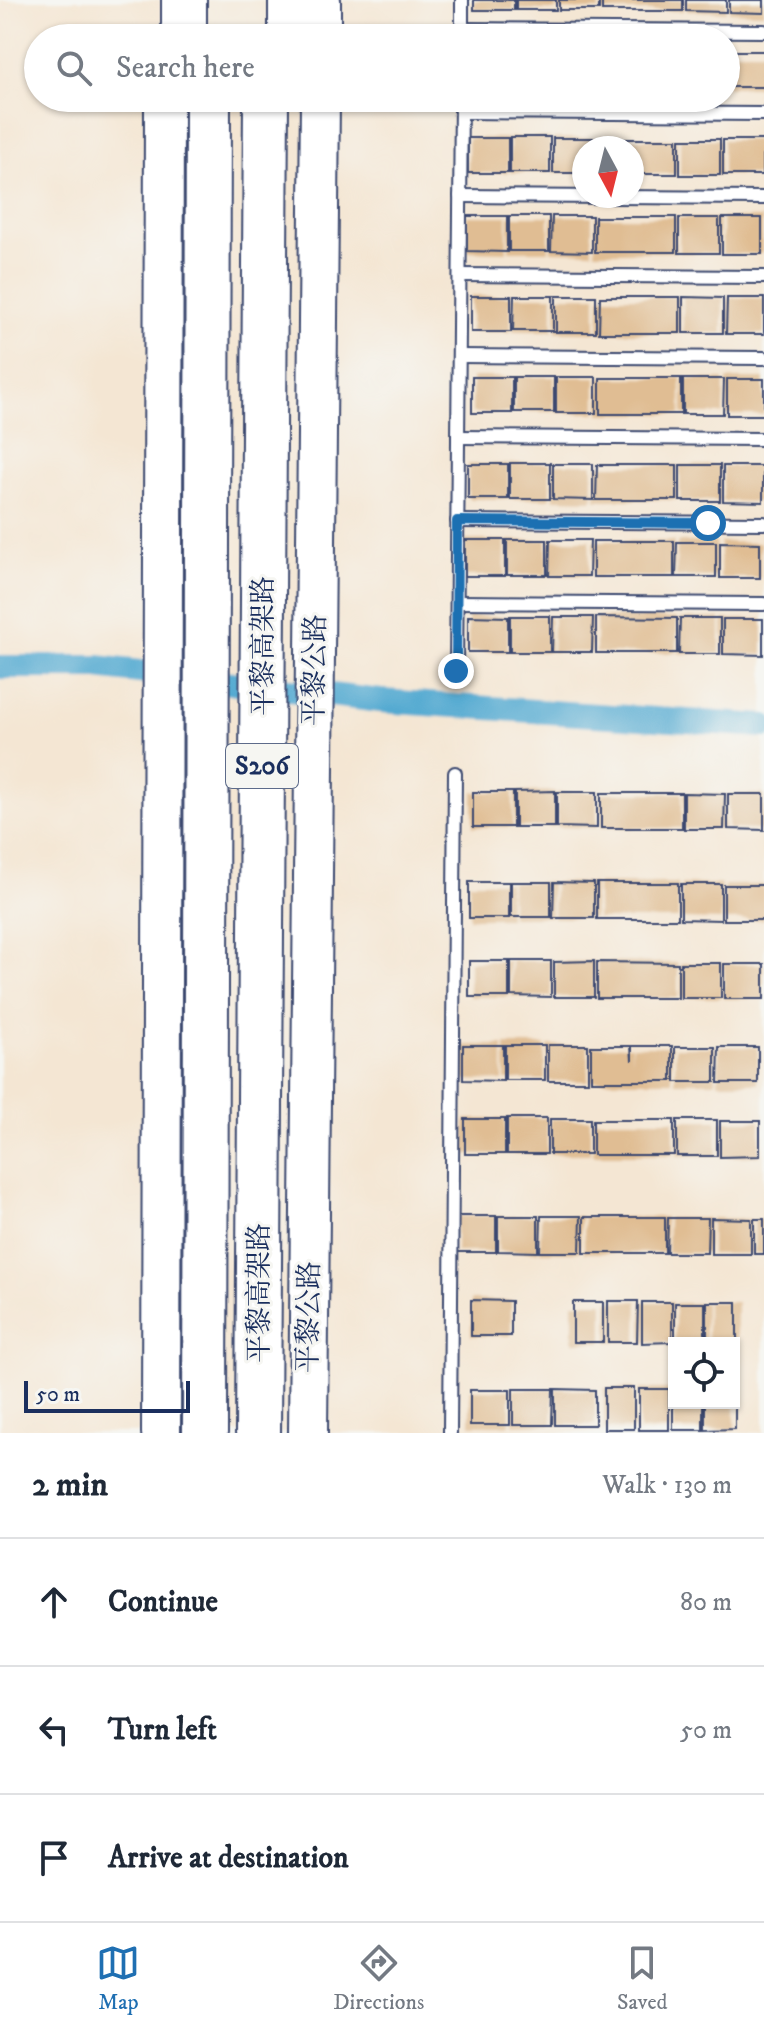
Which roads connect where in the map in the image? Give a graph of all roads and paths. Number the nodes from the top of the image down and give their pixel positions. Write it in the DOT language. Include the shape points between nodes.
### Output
graph roads {
  1 [pos="164,0"];
  2 [pos="184,0"];
  3 [pos="208,0"];
  4 [pos="267,0"];
  5 [pos="291,0"];
  6 [pos="321,0"];
  7 [pos="462,0"];
  8 [pos="164,24"];
  9 [pos="184,24"];
  10 [pos="208,24"];
  11 [pos="267,24"];
  12 [pos="291,24"];
  13 [pos="321,24"];
  14 [pos="462,24"];
  15 [pos="740,31"];
  16 [pos="764,31"];
  17 [pos="164,112"];
  18 [pos="186,112"];
  19 [pos="208,112"];
  20 [pos="266,112"];
  21 [pos="289,112"];
  22 [pos="320,112"];
  23 [pos="461,112"];
  24 [pos="697,112"];
  25 [pos="764,114"];
  26 [pos="460,196"];
  27 [pos="764,198"];
  28 [pos="460,275"];
  29 [pos="764,277"];
  30 [pos="265,292"];
  31 [pos="207,294"];
  32 [pos="459,356"];
  33 [pos="764,358"];
  34 [pos="458,437"];
  35 [pos="764,439"];
  36 [pos="457,521"];
  37 [pos="764,523"];
  38 [pos="457,602"];
  39 [pos="764,604"];
  40 [pos="456,671"];
  41 [pos="455,773"];
  42 [pos="161,1433"];
  43 [pos="205,1433"];
  44 [pos="258,1433"];
  45 [pos="308,1433"];
  46 [pos="450,1433"];
  1 -- 8 [label="main road"];
  2 -- 9 [label="highway"];
  3 -- 10 [label="highway"];
  4 -- 11 [label="highway"];
  5 -- 12 [label="highway"];
  6 -- 13 [label="main road"];
  7 -- 14 [label="lane"];
  15 -- 16 [label="lane"];
  17 -- 42 [label="main road"];
  18 -- 31 [label="highway"];
  19 -- 31 [label="highway, 平黎高架路 / S206"];
  20 -- 30 [label="highway, 平黎高架路 / S206"];
  21 -- 30 [label="highway"];
  22 -- 45 [label="main road, 平黎公路"];
  23 -- 26 [label="lane"];
  24 -- 25 [label="lane"];
  26 -- 27 [label="lane"];
  26 -- 28 [label="lane"];
  28 -- 29 [label="lane"];
  28 -- 32 [label="lane"];
  30 -- 44 [label="highway, 平黎高架路 / S206"];
  31 -- 43 [label="highway, 平黎高架路 / S206"];
  32 -- 33 [label="lane"];
  32 -- 34 [label="lane"];
  34 -- 35 [label="lane"];
  34 -- 36 [label="lane"];
  36 -- 37 [label="lane"];
  36 -- 38 [label="lane"];
  38 -- 39 [label="lane"];
  38 -- 40 [label="lane"];
  41 -- 46 [label="lane"];
}
